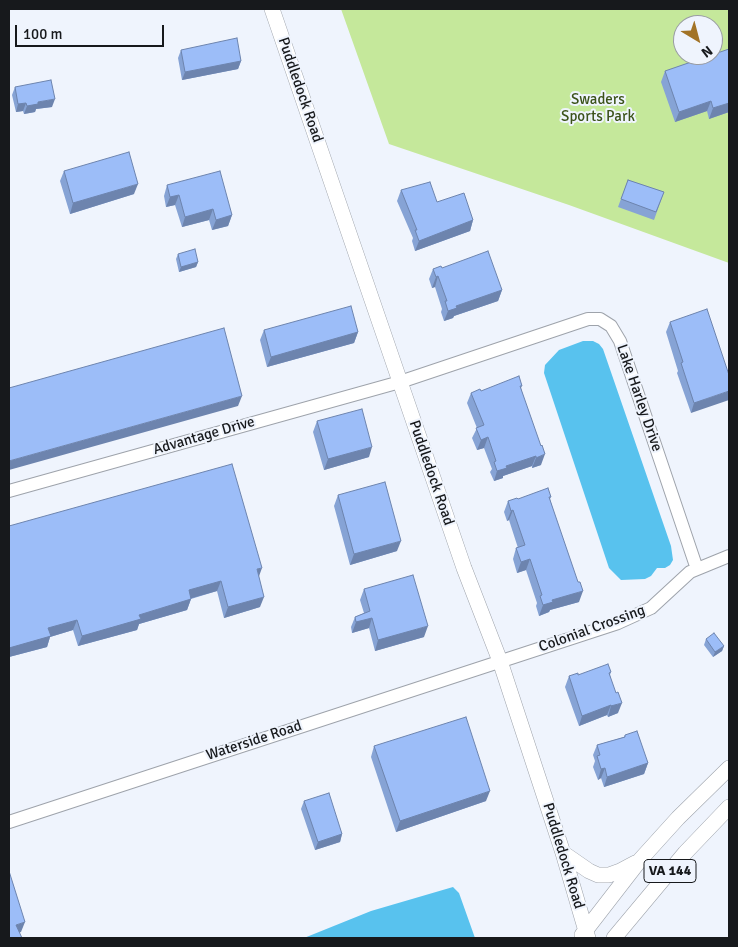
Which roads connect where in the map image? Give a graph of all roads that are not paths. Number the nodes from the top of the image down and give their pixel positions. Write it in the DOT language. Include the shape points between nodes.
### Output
graph roads {
  1 [pos="272,9"];
  2 [pos="400,382"];
  3 [pos="9,492"];
  4 [pos="729,556"];
  5 [pos="697,570"];
  6 [pos="500,661"];
  7 [pos="729,768"];
  8 [pos="729,807"];
  9 [pos="9,822"];
  10 [pos="563,853"];
  11 [pos="640,860"];
  12 [pos="584,936"];
  13 [pos="614,938"];
  1 -- 2 [label="main road, Puddledock Road"];
  2 -- 3 [label="street, Advantage Drive"];
  2 -- 5 [label="street, Lake Harley Drive" via="588,318 600,319 611,326 620,342"];
  2 -- 6 [label="main road, Puddledock Road" via="464,568"];
  4 -- 5 [label="street, Colonial Crossing"];
  5 -- 6 [label="street, Colonial Crossing" via="690,572 651,608 618,623"];
  6 -- 9 [label="street, Waterside Road"];
  6 -- 10 [label="main road, Puddledock Road"];
  7 -- 11 [label="main road, VA 144"];
  8 -- 13 [label="main road, VA 144" via="685,853"];
  10 -- 11 [label="main road" via="598,875 609,875"];
  10 -- 12 [label="main road, Puddledock Road"];
  11 -- 12 [label="main road, VA 144"];
}
